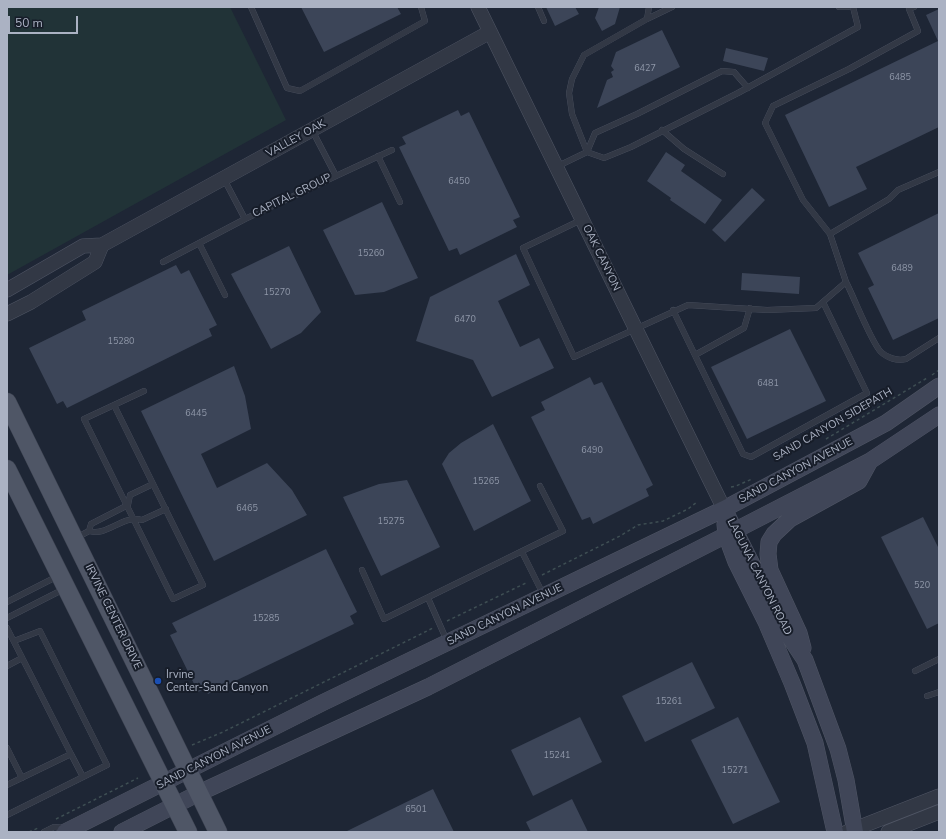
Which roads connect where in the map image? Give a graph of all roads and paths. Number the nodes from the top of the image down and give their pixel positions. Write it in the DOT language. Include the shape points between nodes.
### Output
graph roads {
  1 [pos="251,7"];
  2 [pos="421,7"];
  3 [pos="478,7"];
  4 [pos="538,7"];
  5 [pos="649,7"];
  6 [pos="672,7"];
  7 [pos="839,7"];
  8 [pos="848,7"];
  9 [pos="853,7"];
  10 [pos="914,7"];
  11 [pos="647,19"];
  12 [pos="544,21"];
  13 [pos="490,32"];
  14 [pos="748,88"];
  15 [pos="312,130"];
  16 [pos="662,130"];
  17 [pos="392,150"];
  18 [pos="587,152"];
  19 [pos="378,156"];
  20 [pos="556,167"];
  21 [pos="939,172"];
  22 [pos="723,174"];
  23 [pos="336,176"];
  24 [pos="224,178"];
  25 [pos="400,202"];
  26 [pos="245,219"];
  27 [pos="582,220"];
  28 [pos="830,234"];
  29 [pos="199,243"];
  30 [pos="102,246"];
  31 [pos="163,262"];
  32 [pos="846,282"];
  33 [pos="7,290"];
  34 [pos="225,295"];
  35 [pos="823,302"];
  36 [pos="750,308"];
  37 [pos="673,310"];
  38 [pos="7,314"];
  39 [pos="636,330"];
  40 [pos="939,338"];
  41 [pos="695,355"];
  42 [pos="939,370"];
  43 [pos="939,386"];
  44 [pos="144,390"];
  45 [pos="7,402"];
  46 [pos="114,405"];
  47 [pos="939,415"];
  48 [pos="825,440"];
  49 [pos="870,461"];
  50 [pos="7,469"];
  51 [pos="757,476"];
  52 [pos="153,484"];
  53 [pos="540,486"];
  54 [pos="731,487"];
  55 [pos="128,505"];
  56 [pos="166,510"];
  57 [pos="724,510"];
  58 [pos="134,517"];
  59 [pos="731,533"];
  60 [pos="81,535"];
  61 [pos="522,552"];
  62 [pos="362,570"];
  63 [pos="63,582"];
  64 [pos="544,596"];
  65 [pos="428,598"];
  66 [pos="7,602"];
  67 [pos="7,618"];
  68 [pos="7,628"];
  69 [pos="14,641"];
  70 [pos="448,643"];
  71 [pos="22,658"];
  72 [pos="939,659"];
  73 [pos="805,660"];
  74 [pos="7,666"];
  75 [pos="915,671"];
  76 [pos="939,692"];
  77 [pos="926,696"];
  78 [pos="7,748"];
  79 [pos="71,754"];
  80 [pos="188,771"];
  81 [pos="83,777"];
  82 [pos="22,778"];
  83 [pos="138,778"];
  84 [pos="164,784"];
  85 [pos="7,785"];
  86 [pos="199,793"];
  87 [pos="939,796"];
  88 [pos="175,805"];
  89 [pos="939,812"];
  90 [pos="7,815"];
  91 [pos="50,822"];
  92 [pos="43,825"];
  93 [pos="68,830"];
  94 [pos="852,831"];
  95 [pos="29,832"];
  96 [pos="44,832"];
  97 [pos="122,832"];
  98 [pos="188,832"];
  99 [pos="218,832"];
  100 [pos="835,832"];
  101 [pos="888,832"];
  1 -- 2 [label="lane" via="287,88 300,91 425,21"];
  3 -- 13 [label="street, OAK CANYON"];
  4 -- 12 [label="lane"];
  5 -- 11 [label="lane"];
  6 -- 11 [label="lane"];
  7 -- 8 [label="lane"];
  9 -- 14 [label="lane" via="858,27"];
  10 -- 28 [label="lane" via="909,9 918,30 850,68 773,106 765,123 803,200"];
  11 -- 18 [label="lane" via="584,55 572,79 568,94 572,114"];
  13 -- 15 [label="street, VALLEY OAK"];
  13 -- 20 [label="street, OAK CANYON"];
  14 -- 16 [label="lane"];
  14 -- 18 [label="lane" via="734,72 722,71 595,134"];
  15 -- 23 [label="lane, CAPITAL GROUP"];
  15 -- 24 [label="street, VALLEY OAK"];
  16 -- 18 [label="lane" via="604,158"];
  16 -- 22 [label="lane" via="684,149"];
  17 -- 19 [label="lane"];
  18 -- 20 [label="lane"];
  19 -- 23 [label="lane"];
  19 -- 25 [label="lane"];
  20 -- 27 [label="street, OAK CANYON"];
  21 -- 28 [label="lane" via="898,190 888,199"];
  23 -- 26 [label="lane, CAPITAL GROUP"];
  24 -- 26 [label="lane, CAPITAL GROUP"];
  24 -- 30 [label="street, VALLEY OAK"];
  26 -- 29 [label="lane"];
  27 -- 39 [label="street, OAK CANYON"];
  27 -- 39 [label="lane" via="523,248 574,357"];
  28 -- 32 [label="lane"];
  29 -- 31 [label="lane"];
  29 -- 34 [label="lane"];
  30 -- 33 [label="street, VALLEY OAK" via="83,246"];
  30 -- 38 [label="street" via="95,262"];
  32 -- 35 [label="lane"];
  32 -- 40 [label="lane" via="876,346 887,356 900,361 906,359"];
  35 -- 36 [label="lane" via="816,308"];
  35 -- 41 [label="lane" via="867,393 751,457 743,454"];
  36 -- 37 [label="lane" via="688,305"];
  36 -- 41 [label="lane" via="744,328"];
  37 -- 39 [label="lane"];
  37 -- 41 [label="lane"];
  39 -- 57 [label="street, OAK CANYON"];
  42 -- 48 [label="path, SAND CANYON SIDEPATH" via="865,418"];
  43 -- 57 [label="main road, SAND CANYON AVENUE" via="886,423"];
  44 -- 46 [label="lane"];
  45 -- 60 [label="main road, IRVINE CENTER DRIVE"];
  46 -- 52 [label="lane"];
  46 -- 55 [label="lane" via="84,419"];
  47 -- 49 [label="main road"];
  49 -- 59 [label="main road"];
  49 -- 73 [label="main road" via="859,481 790,519 774,534 770,542 770,570 799,633"];
  50 -- 63 [label="main road"];
  51 -- 54 [label="path"];
  52 -- 55 [label="lane" via="130,495"];
  52 -- 56 [label="lane"];
  53 -- 61 [label="lane" via="563,532"];
  55 -- 58 [label="lane"];
  55 -- 60 [label="lane" via="91,524"];
  56 -- 58 [label="lane" via="142,520"];
  56 -- 58 [label="lane" via="202,585 173,599"];
  57 -- 59 [label="main road, LAGUNA CANYON ROAD"];
  57 -- 64 [label="main road, SAND CANYON AVENUE"];
  58 -- 60 [label="lane" via="96,533"];
  59 -- 73 [label="main road, LAGUNA CANYON ROAD"];
  59 -- 86 [label="main road" via="428,686"];
  59 -- 100 [label="main road, LAGUNA CANYON ROAD" via="736,562 766,622 814,743"];
  60 -- 80 [label="main road, IRVINE CENTER DRIVE"];
  61 -- 64 [label="lane"];
  61 -- 65 [label="lane"];
  62 -- 65 [label="lane" via="384,619"];
  63 -- 66 [label="lane"];
  63 -- 67 [label="lane"];
  63 -- 84 [label="main road"];
  64 -- 70 [label="main road, SAND CANYON AVENUE"];
  65 -- 70 [label="lane"];
  68 -- 69 [label="lane"];
  69 -- 71 [label="lane"];
  69 -- 81 [label="lane" via="40,631 107,765"];
  70 -- 80 [label="main road, SAND CANYON AVENUE"];
  71 -- 74 [label="lane"];
  71 -- 79 [label="lane"];
  72 -- 75 [label="lane"];
  73 -- 94 [label="main road, LAGUNA CANYON ROAD" via="838,749 846,780"];
  76 -- 77 [label="lane"];
  78 -- 82 [label="lane"];
  79 -- 81 [label="lane"];
  79 -- 82 [label="lane"];
  80 -- 84 [label="main road, SAND CANYON AVENUE"];
  80 -- 86 [label="main road, IRVINE CENTER DRIVE"];
  81 -- 90 [label="lane"];
  82 -- 85 [label="lane"];
  83 -- 91 [label="path"];
  84 -- 88 [label="main road"];
  84 -- 93 [label="main road, SAND CANYON AVENUE"];
  86 -- 88 [label="main road"];
  86 -- 99 [label="main road, IRVINE CENTER DRIVE"];
  87 -- 94 [label="street"];
  88 -- 97 [label="main road"];
  88 -- 98 [label="main road"];
  89 -- 101 [label="street"];
  92 -- 95 [label="path"];
  93 -- 96 [label="lane" via="54,827"];
}
